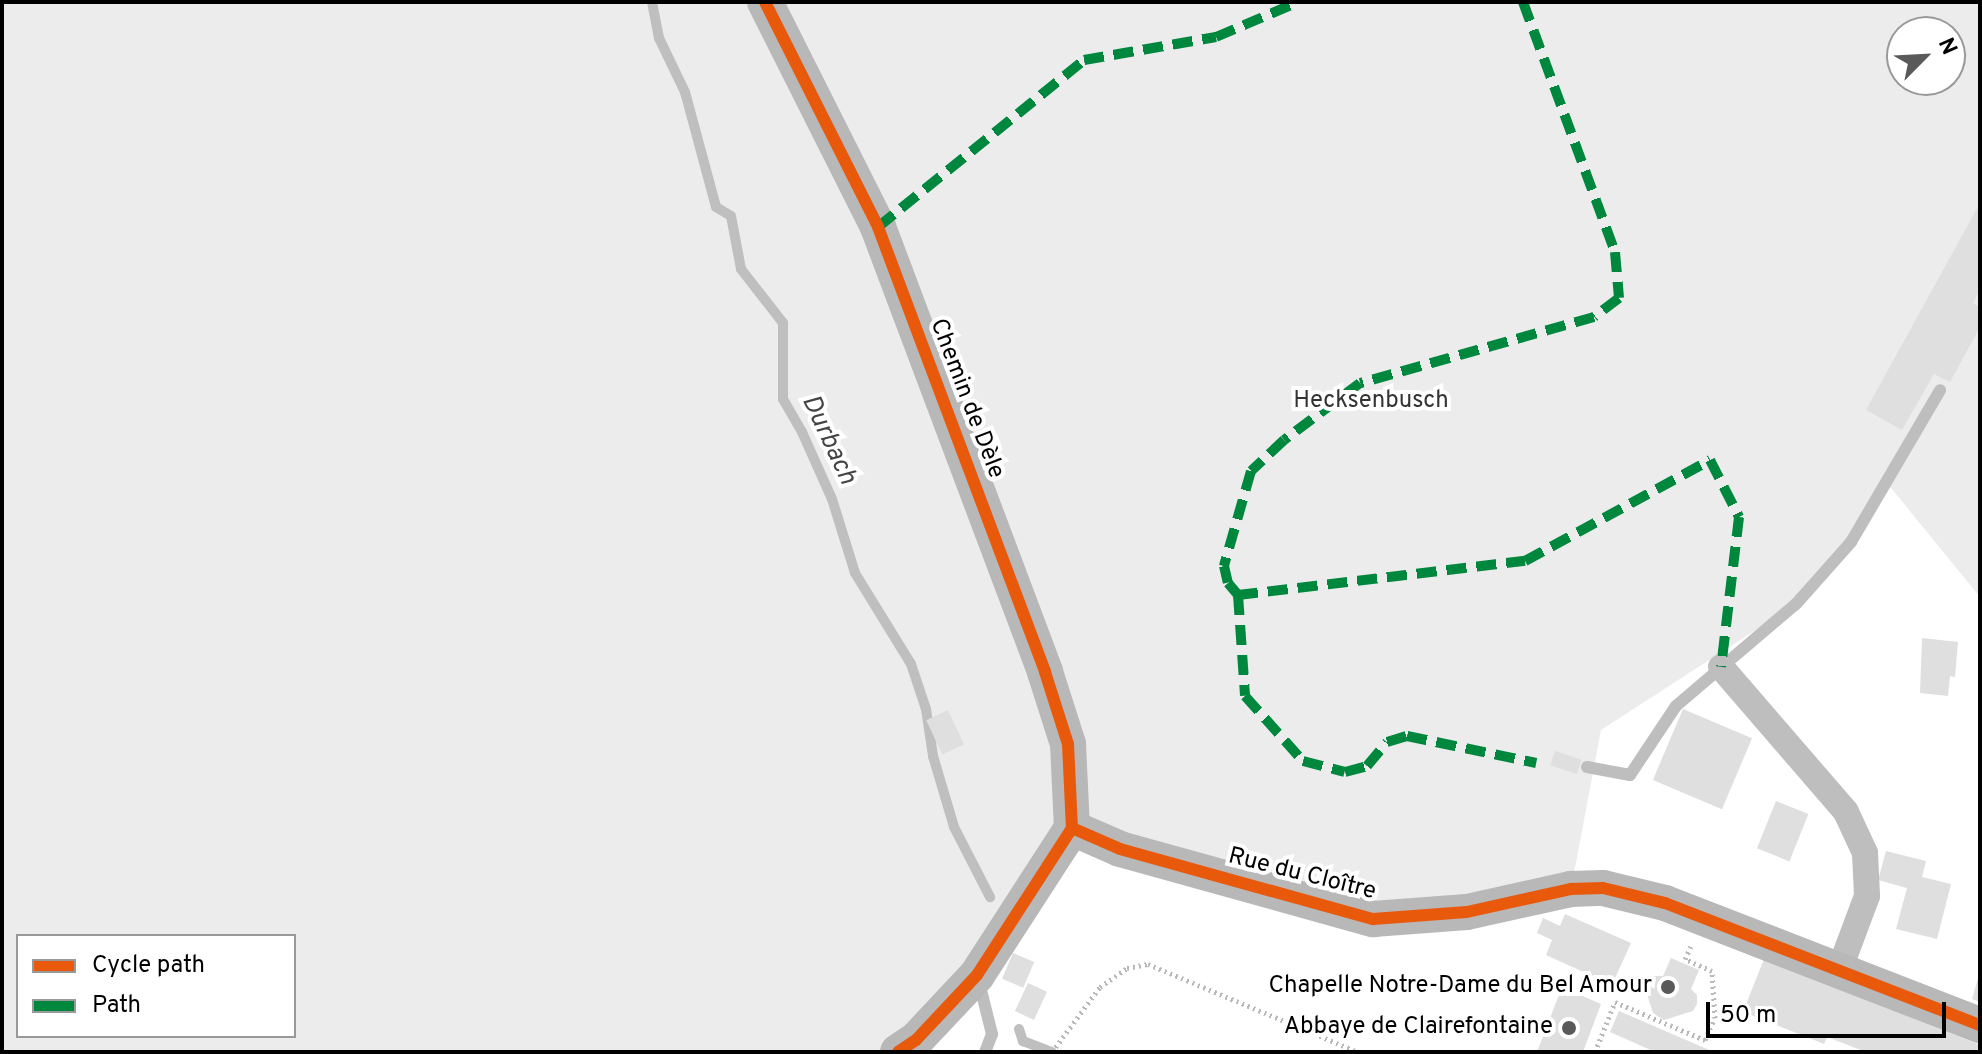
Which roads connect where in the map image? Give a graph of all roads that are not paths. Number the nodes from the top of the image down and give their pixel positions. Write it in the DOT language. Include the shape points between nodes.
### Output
graph roads {
  1 [pos="765,2"];
  2 [pos="1940,390"];
  3 [pos="1721,667"];
  4 [pos="1587,767"];
  5 [pos="1072,828"];
  6 [pos="1839,971"];
  7 [pos="977,975"];
  8 [pos="1980,1025"];
  9 [pos="898,1052"];
  10 [pos="985,1052"];
  1 -- 5 [label="street, Chemin de Dèle" via="878,227 1040,657 1068,744"];
  2 -- 3 [label="lane" via="1851,542 1796,604"];
  3 -- 4 [label="lane" via="1676,706 1630,775"];
  3 -- 6 [label="street" via="1846,812 1865,853 1867,896"];
  5 -- 6 [label="street, Rue du Cloître" via="1120,849 1373,919 1467,912 1571,889 1603,888 1665,903"];
  5 -- 7 [label="street"];
  6 -- 8 [label="street, Rue du Cloître"];
  7 -- 9 [label="street"];
  7 -- 10 [label="lane" via="992,1034"];
}
